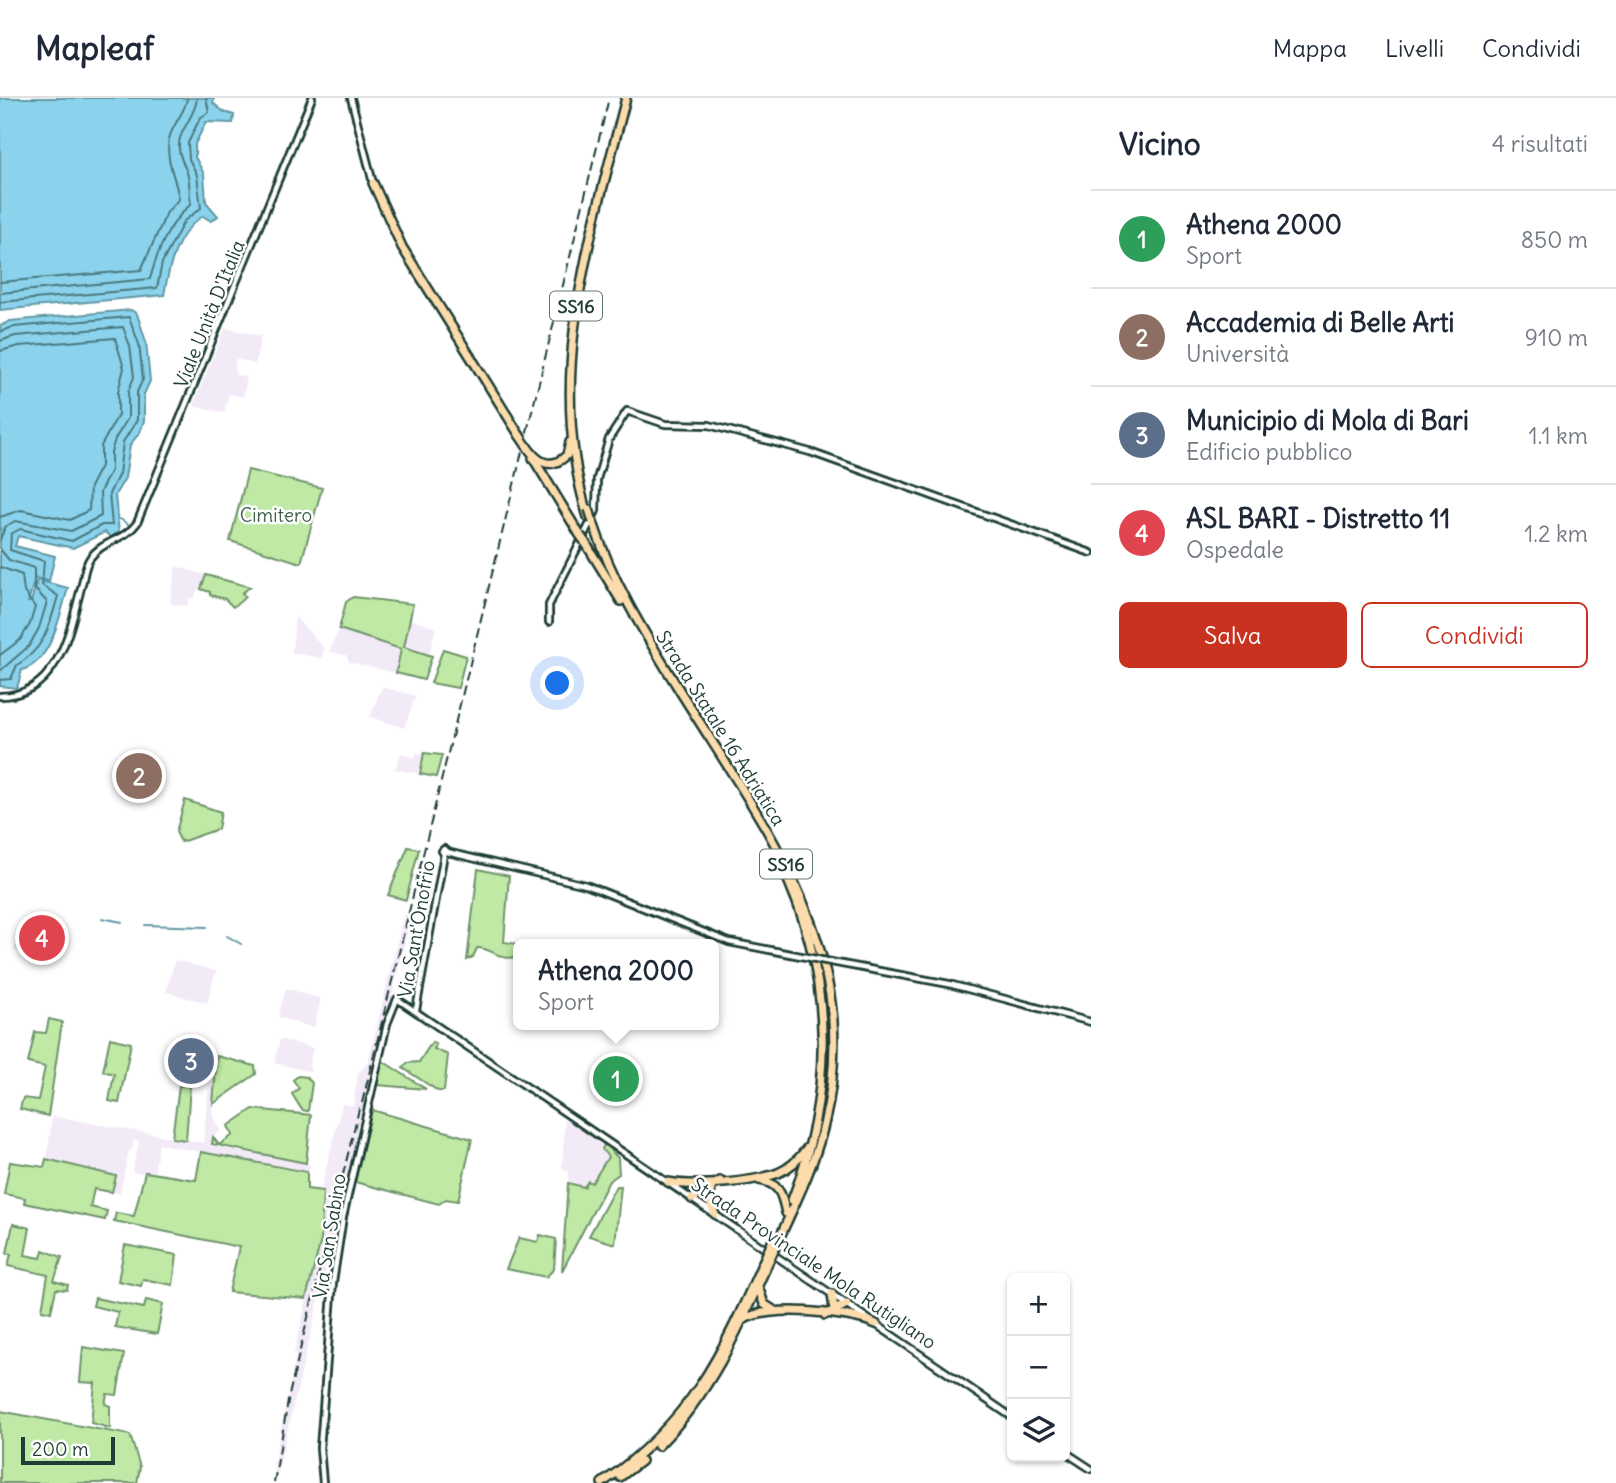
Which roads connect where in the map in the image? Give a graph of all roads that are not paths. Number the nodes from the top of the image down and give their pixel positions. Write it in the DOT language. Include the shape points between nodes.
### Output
graph roads {
  1 [pos="312,98"];
  2 [pos="351,98"];
  3 [pos="628,98"];
  4 [pos="373,183"];
  5 [pos="569,388"];
  6 [pos="526,445"];
  7 [pos="591,518"];
  8 [pos="582,540"];
  9 [pos="1091,553"];
  10 [pos="621,601"];
  11 [pos="549,622"];
  12 [pos="0,696"];
  13 [pos="397,999"];
  14 [pos="416,1010"];
  15 [pos="1091,1022"];
  16 [pos="810,1145"];
  17 [pos="755,1179"];
  18 [pos="721,1181"];
  19 [pos="668,1182"];
  20 [pos="697,1184"];
  21 [pos="712,1188"];
  22 [pos="692,1199"];
  23 [pos="786,1213"];
  24 [pos="715,1214"];
  25 [pos="777,1239"];
  26 [pos="765,1264"];
  27 [pos="758,1286"];
  28 [pos="832,1294"];
  29 [pos="847,1304"];
  30 [pos="776,1311"];
  31 [pos="835,1313"];
  32 [pos="743,1320"];
  33 [pos="876,1324"];
  34 [pos="1007,1414"];
  35 [pos="1070,1455"];
  36 [pos="1091,1469"];
  37 [pos="323,1483"];
  38 [pos="602,1483"];
  39 [pos="610,1483"];
  1 -- 12 [label="street, Viale Unità D'Italia" via="137,523 88,561 69,634 47,674 32,688"];
  2 -- 4 [label="street"];
  3 -- 5 [label="highway, Strada Statale 16 Adriatica / SS16" via="577,295"];
  3 -- 7 [label="highway, Strada Statale 16 Adriatica / SS16" via="586,274 575,342 575,428"];
  4 -- 6 [label="highway, bridge" via="402,247"];
  5 -- 6 [label="highway" via="567,455 548,464 536,459"];
  5 -- 7 [label="highway, Strada Statale 16 Adriatica / SS16" via="575,458"];
  6 -- 8 [label="highway"];
  7 -- 8 [label="street"];
  7 -- 9 [label="street" via="608,439 622,415 629,412 665,424 709,425 810,452"];
  7 -- 10 [label="highway, Strada Statale 16 Adriatica / SS16"];
  7 -- 25 [label="highway, Strada Statale 16 Adriatica / SS16" via="631,610 793,877 824,959 834,1046 828,1099 813,1162"];
  8 -- 10 [label="highway"];
  8 -- 11 [label="street" via="549,605"];
  10 -- 16 [label="highway, Strada Statale 16 Adriatica / SS16" via="776,855 806,925 817,969 822,1032 819,1096"];
  13 -- 14 [label="street, Strada Provinciale Mola Rutigliano"];
  13 -- 37 [label="street, Via San Sabino" via="387,1024 341,1227 320,1448"];
  14 -- 15 [label="street, Via Sant'Onofrio, bridge" via="445,853 586,885 729,942 948,984"];
  14 -- 19 [label="street, Strada Provinciale Mola Rutigliano"];
  16 -- 17 [label="highway" via="792,1166"];
  16 -- 23 [label="highway, Strada Statale 16 Adriatica / SS16"];
  17 -- 18 [label="highway"];
  17 -- 23 [label="highway" via="777,1186"];
  18 -- 20 [label="highway"];
  18 -- 21 [label="highway"];
  19 -- 20 [label="highway"];
  19 -- 22 [label="street, Strada Provinciale Mola Rutigliano"];
  20 -- 22 [label="highway"];
  21 -- 22 [label="highway"];
  21 -- 24 [label="highway" via="709,1201"];
  22 -- 24 [label="main road, Strada Provinciale Mola Rutigliano"];
  23 -- 25 [label="highway, Strada Statale 16 Adriatica / SS16"];
  24 -- 28 [label="main road, Strada Provinciale Mola Rutigliano"];
  25 -- 26 [label="highway, Strada Statale 16 Adriatica / SS16, bridge"];
  26 -- 27 [label="highway, Strada Statale 16 Adriatica / SS16"];
  26 -- 38 [label="highway, Strada Statale 16 Adriatica / SS16" via="720,1354 683,1411 650,1447"];
  27 -- 30 [label="highway" via="764,1304"];
  27 -- 32 [label="highway, Strada Statale 16 Adriatica / SS16"];
  28 -- 29 [label="main road, Strada Provinciale Mola Rutigliano"];
  28 -- 31 [label="highway"];
  29 -- 31 [label="highway"];
  29 -- 33 [label="main road, Strada Provinciale Mola Rutigliano"];
  30 -- 31 [label="highway"];
  30 -- 32 [label="highway" via="754,1313"];
  31 -- 33 [label="highway"];
  32 -- 39 [label="highway, Strada Statale 16 Adriatica / SS16" via="687,1415 654,1450"];
  33 -- 34 [label="main road, Strada Provinciale Mola Rutigliano"];
  35 -- 36 [label="main road"];
}
